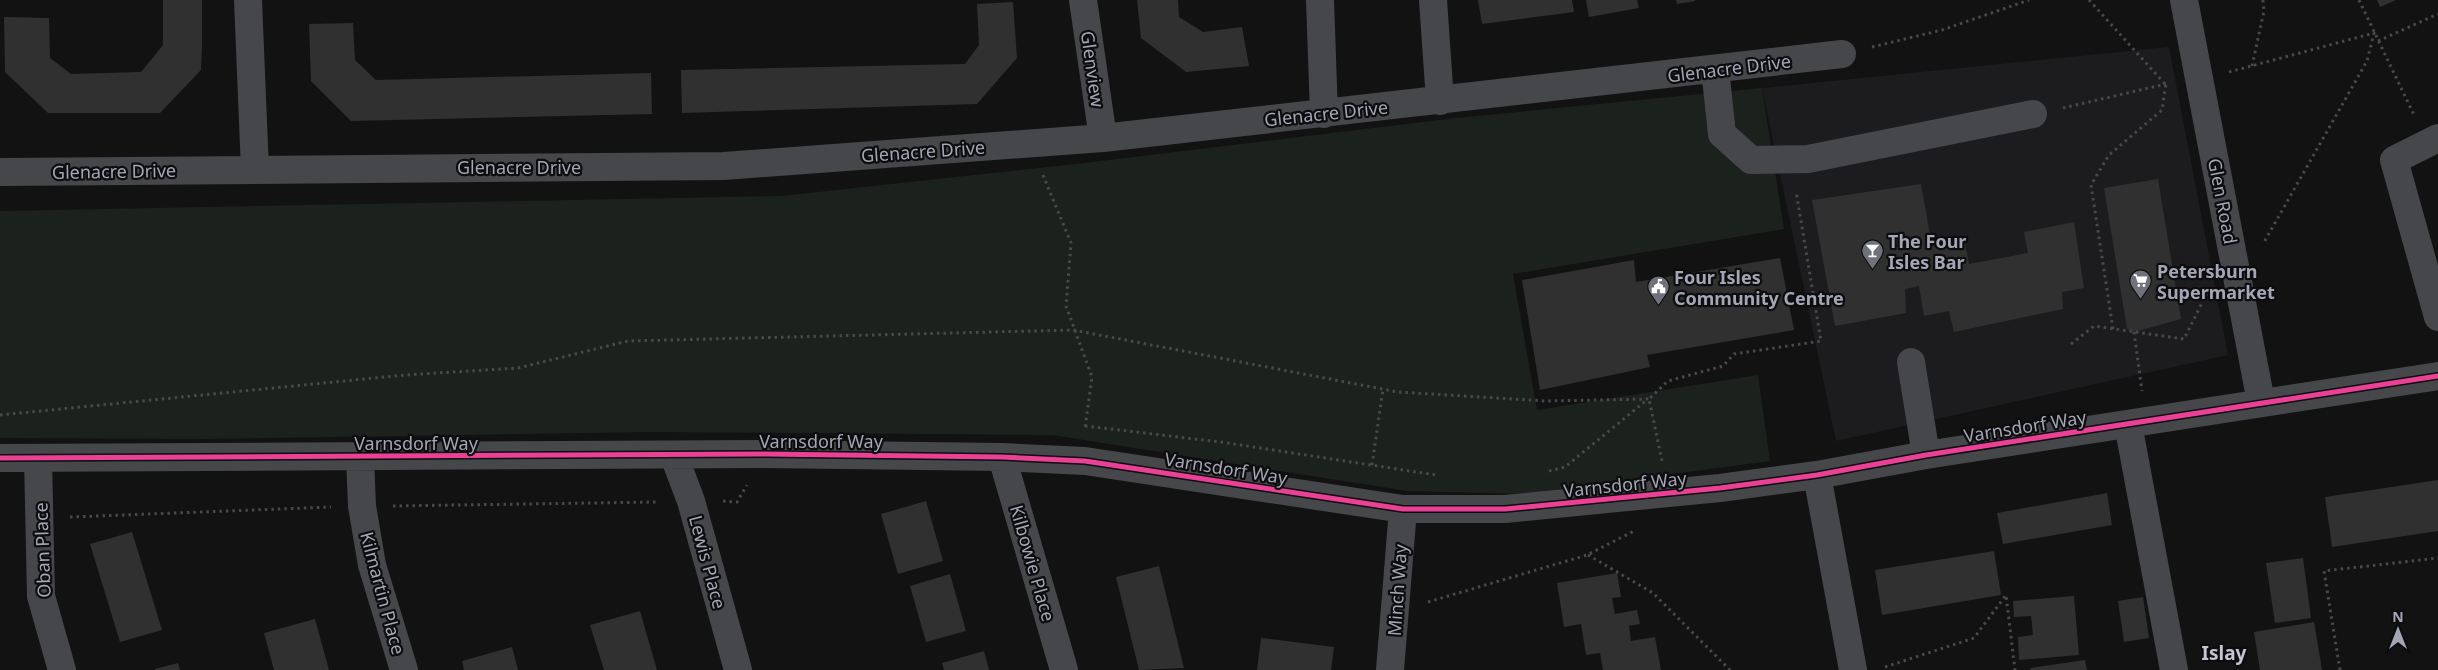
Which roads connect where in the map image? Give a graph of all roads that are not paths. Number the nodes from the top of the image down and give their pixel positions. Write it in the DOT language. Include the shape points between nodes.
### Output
graph roads {
  1 [pos="248,0"];
  2 [pos="1083,0"];
  3 [pos="1320,0"];
  4 [pos="1433,0"];
  5 [pos="2184,0"];
  6 [pos="1842,54"];
  7 [pos="1715,69"];
  8 [pos="1440,101"];
  9 [pos="1324,114"];
  10 [pos="2033,114"];
  11 [pos="1103,138"];
  12 [pos="2433,141"];
  13 [pos="255,170"];
  14 [pos="0,172"];
  15 [pos="2438,317"];
  16 [pos="1910,362"];
  17 [pos="2438,376"];
  18 [pos="2261,402"];
  19 [pos="2137,422"];
  20 [pos="1926,455"];
  21 [pos="674,456"];
  22 [pos="360,457"];
  23 [pos="1002,457"];
  24 [pos="0,458"];
  25 [pos="38,458"];
  26 [pos="1816,475"];
  27 [pos="1402,509"];
  28 [pos="62,670"];
  29 [pos="404,670"];
  30 [pos="738,670"];
  31 [pos="1064,670"];
  32 [pos="1390,670"];
  33 [pos="1852,670"];
  34 [pos="2174,670"];
  1 -- 13 [label="street"];
  2 -- 11 [label="street, Glenview"];
  3 -- 9 [label="street"];
  4 -- 8 [label="street"];
  5 -- 18 [label="street, Glen Road"];
  6 -- 7 [label="street, Glenacre Drive"];
  7 -- 8 [label="street, Glenacre Drive"];
  7 -- 10 [label="street" via="1722,134 1751,160 1808,159"];
  8 -- 9 [label="street, Glenacre Drive"];
  9 -- 11 [label="street, Glenacre Drive"];
  11 -- 13 [label="street, Glenacre Drive" via="724,166"];
  12 -- 15 [label="street" via="2394,160"];
  13 -- 14 [label="street, Glenacre Drive"];
  16 -- 20 [label="street"];
  17 -- 18 [label="street, Varnsdorf Way"];
  18 -- 19 [label="street, Varnsdorf Way"];
  19 -- 20 [label="street, Varnsdorf Way"];
  19 -- 34 [label="street"];
  20 -- 26 [label="street, Varnsdorf Way"];
  21 -- 22 [label="street, Varnsdorf Way"];
  21 -- 23 [label="street, Varnsdorf Way"];
  21 -- 30 [label="street, Lewis Place" via="691,501"];
  22 -- 25 [label="street, Varnsdorf Way"];
  22 -- 29 [label="street, Kilmartin Place" via="362,506 372,565"];
  23 -- 27 [label="street, Varnsdorf Way" via="1085,461"];
  23 -- 31 [label="street, Kilbowie Place"];
  24 -- 25 [label="street, Varnsdorf Way"];
  25 -- 28 [label="street, Oban Place" via="41,596"];
  26 -- 27 [label="street, Varnsdorf Way" via="1669,494 1505,509"];
  26 -- 33 [label="street"];
  27 -- 32 [label="street, Minch Way"];
}
